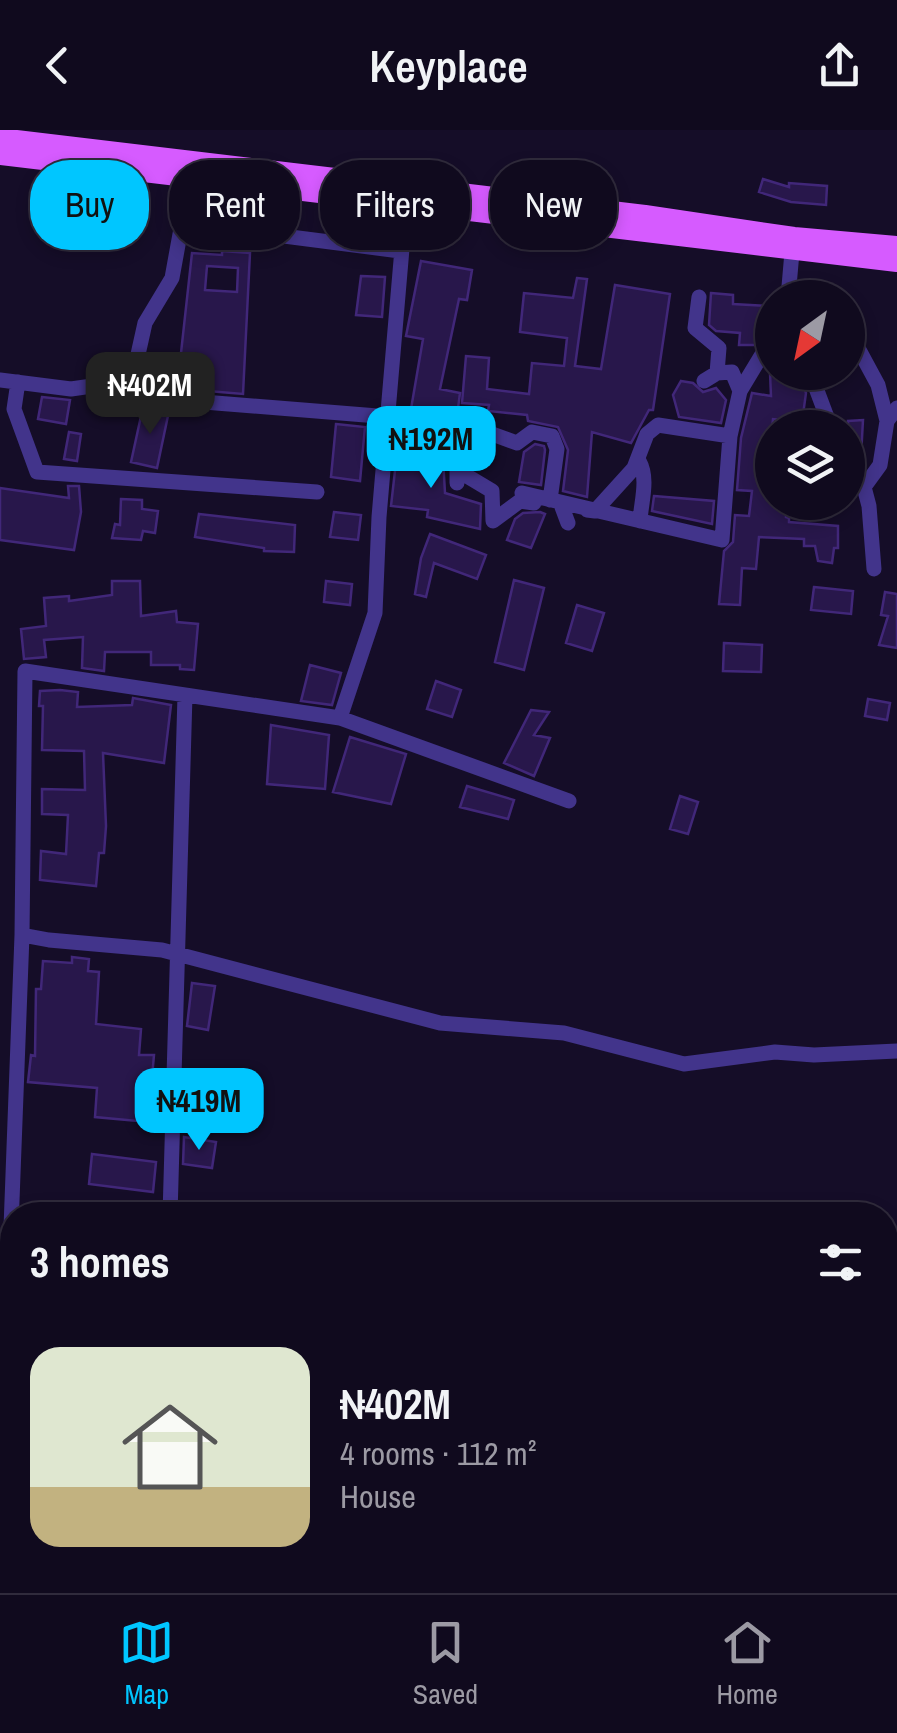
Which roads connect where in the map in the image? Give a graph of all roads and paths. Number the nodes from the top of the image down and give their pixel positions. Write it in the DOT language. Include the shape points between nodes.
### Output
graph roads {
  1 [pos="0,138"];
  2 [pos="0,155"];
  3 [pos="169,176"];
  4 [pos="470,210"];
  5 [pos="300,238"];
  6 [pos="897,246"];
  7 [pos="177,250"];
  8 [pos="400,251"];
  9 [pos="792,252"];
  10 [pos="897,262"];
  11 [pos="790,280"];
  12 [pos="698,297"];
  13 [pos="865,361"];
  14 [pos="755,366"];
  15 [pos="0,380"];
  16 [pos="18,382"];
  17 [pos="740,391"];
  18 [pos="154,398"];
  19 [pos="892,414"];
  20 [pos="390,417"];
  21 [pos="432,424"];
  22 [pos="730,436"];
  23 [pos="639,461"];
  24 [pos="865,486"];
  25 [pos="865,491"];
  26 [pos="318,492"];
  27 [pos="522,493"];
  28 [pos="551,509"];
  29 [pos="595,511"];
  30 [pos="640,521"];
  31 [pos="874,568"];
  32 [pos="186,695"];
  33 [pos="340,718"];
  34 [pos="570,801"];
  35 [pos="22,934"];
  36 [pos="179,954"];
  37 [pos="0,995"];
  38 [pos="20,998"];
  39 [pos="897,1050"];
  40 [pos="12,1202"];
  41 [pos="170,1202"];
  1 -- 6 [label="main road"];
  2 -- 3 [label="main road"];
  4 -- 9 [label="main road"];
  5 -- 8 [label="street"];
  7 -- 18 [label="street" via="172,278 145,323 136,368"];
  8 -- 20 [label="street"];
  9 -- 10 [label="main road"];
  9 -- 11 [label="street"];
  12 -- 17 [label="street" via="696,328 720,348 711,377 732,372"];
  13 -- 19 [label="street"];
  14 -- 17 [label="street"];
  15 -- 16 [label="street"];
  16 -- 18 [label="street" via="71,389 99,385"];
  16 -- 26 [label="street" via="14,408 38,472"];
  17 -- 22 [label="street"];
  18 -- 20 [label="street"];
  19 -- 24 [label="street" via="880,465"];
  20 -- 21 [label="street"];
  20 -- 33 [label="street" via="375,613"];
  21 -- 28 [label="street" via="458,458 457,476 492,491 493,522 520,501"];
  21 -- 28 [label="street" via="517,443 532,432 552,436 558,449"];
  22 -- 23 [label="street" via="658,425 647,434"];
  22 -- 30 [label="street" via="722,540"];
  23 -- 29 [label="street"];
  23 -- 30 [label="street"];
  25 -- 31 [label="street"];
  27 -- 28 [label="street"];
  28 -- 29 [label="street"];
  29 -- 30 [label="street"];
  32 -- 33 [label="street"];
  32 -- 35 [label="street" via="26,671"];
  32 -- 36 [label="street"];
  33 -- 34 [label="street"];
  35 -- 36 [label="street"];
  35 -- 38 [label="street"];
  36 -- 39 [label="street" via="440,1023 564,1033 684,1064 775,1052"];
  36 -- 41 [label="street"];
  37 -- 38 [label="street"];
  38 -- 40 [label="street"];
}
